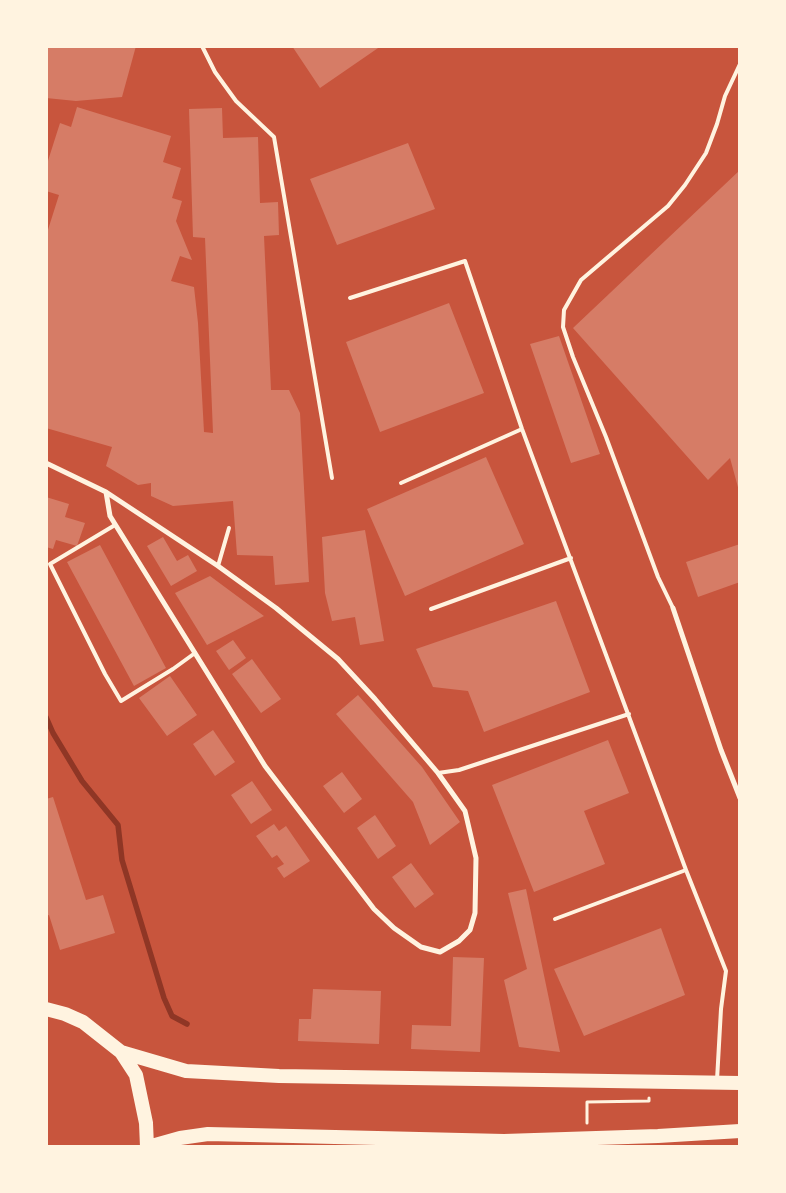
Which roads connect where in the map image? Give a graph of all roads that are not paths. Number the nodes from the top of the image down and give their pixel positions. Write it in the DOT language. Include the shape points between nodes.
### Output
graph roads {
  1 [pos="202,46"];
  2 [pos="740,64"];
  3 [pos="350,298"];
  4 [pos="522,429"];
  5 [pos="46,463"];
  6 [pos="332,478"];
  7 [pos="400,483"];
  8 [pos="106,492"];
  9 [pos="115,525"];
  10 [pos="229,528"];
  11 [pos="571,558"];
  12 [pos="218,566"];
  13 [pos="673,608"];
  14 [pos="431,609"];
  15 [pos="195,653"];
  16 [pos="628,714"];
  17 [pos="438,773"];
  18 [pos="740,798"];
  19 [pos="686,870"];
  20 [pos="555,918"];
  21 [pos="46,1009"];
  22 [pos="121,1052"];
  23 [pos="717,1082"];
  24 [pos="740,1083"];
  25 [pos="740,1131"];
  26 [pos="147,1147"];
  1 -- 6 [label="lane" via="215,72 236,101 274,137"];
  2 -- 13 [label="lane" via="725,96 706,153 685,185 668,206 581,280 564,310 563,327 573,357"];
  3 -- 4 [label="lane" via="465,261"];
  4 -- 7 [label="lane"];
  4 -- 11 [label="lane"];
  5 -- 8 [label="street"];
  8 -- 9 [label="street"];
  8 -- 12 [label="street"];
  9 -- 15 [label="street"];
  9 -- 15 [label="lane" via="50,564 121,701"];
  10 -- 12 [label="lane"];
  11 -- 14 [label="lane"];
  11 -- 16 [label="lane"];
  12 -- 17 [label="street" via="338,659"];
  13 -- 18 [label="street"];
  15 -- 17 [label="street" via="265,766 374,909 421,947 440,952 470,930 475,913 476,858 465,811"];
  16 -- 17 [label="lane" via="459,770"];
  16 -- 19 [label="lane"];
  19 -- 20 [label="lane"];
  19 -- 23 [label="lane" via="726,972"];
  21 -- 22 [label="highway" via="82,1022"];
  22 -- 23 [label="highway" via="186,1071 279,1076"];
  22 -- 26 [label="highway" via="136,1075 146,1123"];
  23 -- 24 [label="highway"];
  25 -- 26 [label="highway" via="504,1141 208,1134"];
}
